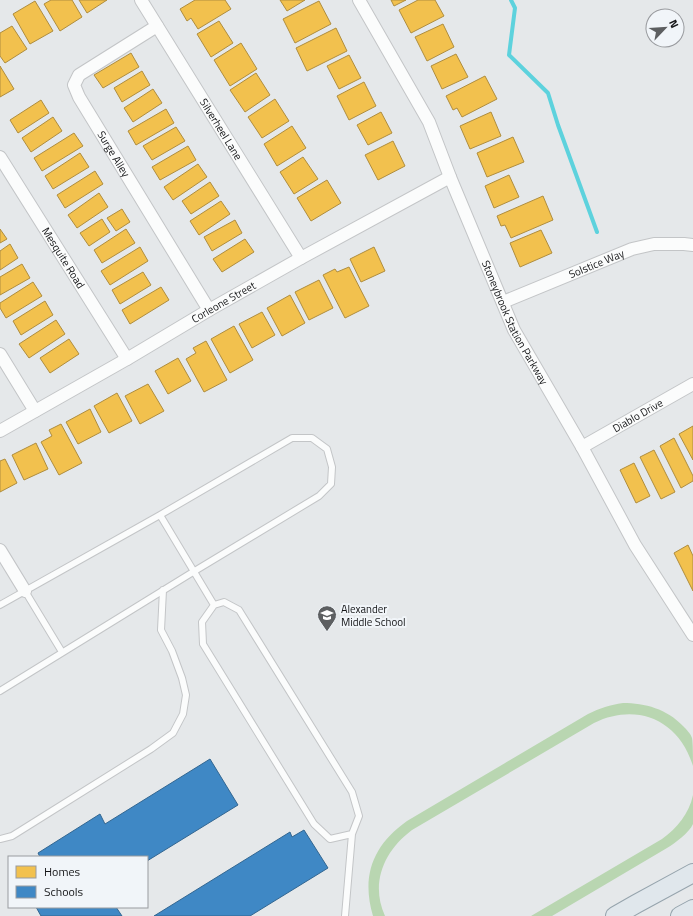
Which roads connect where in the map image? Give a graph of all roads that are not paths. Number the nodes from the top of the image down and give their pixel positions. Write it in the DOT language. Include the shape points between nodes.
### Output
graph roads {
  1 [pos="141,0"];
  2 [pos="358,0"];
  3 [pos="157,26"];
  4 [pos="0,157"];
  5 [pos="450,177"];
  6 [pos="693,245"];
  7 [pos="301,258"];
  8 [pos="503,302"];
  9 [pos="209,310"];
  10 [pos="0,354"];
  11 [pos="127,359"];
  12 [pos="693,384"];
  13 [pos="35,411"];
  14 [pos="0,431"];
  15 [pos="582,447"];
  16 [pos="160,515"];
  17 [pos="0,550"];
  18 [pos="193,572"];
  19 [pos="163,590"];
  20 [pos="25,591"];
  21 [pos="0,605"];
  22 [pos="214,605"];
  23 [pos="692,632"];
  24 [pos="62,652"];
  25 [pos="0,691"];
  26 [pos="352,834"];
  27 [pos="0,839"];
  28 [pos="693,873"];
  29 [pos="345,916"];
  30 [pos="615,916"];
  1 -- 3 [label="street, Silverheel Lane"];
  2 -- 5 [label="street, Stoneybrook Station Parkway" via="429,122"];
  3 -- 7 [label="street, Silverheel Lane"];
  3 -- 9 [label="street, Surge Alley" via="79,75 74,86"];
  4 -- 11 [label="street, Mesquite Road"];
  5 -- 7 [label="street, Corleone Street"];
  5 -- 8 [label="street, Stoneybrook Station Parkway"];
  6 -- 8 [label="street, Solstice Way" via="654,244 632,249"];
  7 -- 9 [label="street, Corleone Street"];
  8 -- 15 [label="street, Stoneybrook Station Parkway" via="514,330"];
  9 -- 11 [label="street, Corleone Street"];
  10 -- 13 [label="street"];
  11 -- 13 [label="street, Corleone Street"];
  12 -- 15 [label="street, Diablo Drive"];
  13 -- 14 [label="street, Corleone Street"];
  15 -- 23 [label="street, Stoneybrook Station Parkway" via="635,545"];
  16 -- 18 [label="lane"];
  16 -- 18 [label="lane" via="292,438 312,438 327,449 332,466 331,484 319,496"];
  16 -- 20 [label="lane"];
  17 -- 20 [label="street"];
  18 -- 19 [label="lane"];
  18 -- 22 [label="lane"];
  19 -- 24 [label="lane"];
  19 -- 27 [label="lane" via="161,630 172,651 186,695 183,714 173,733 12,836"];
  20 -- 21 [label="lane"];
  20 -- 24 [label="lane"];
  22 -- 26 [label="lane" via="224,602 239,610 352,792 359,816"];
  22 -- 26 [label="lane" via="202,622 203,644 314,824 330,839"];
  24 -- 25 [label="lane"];
  26 -- 29 [label="lane"];
  28 -- 30 [label="main road"];
}
